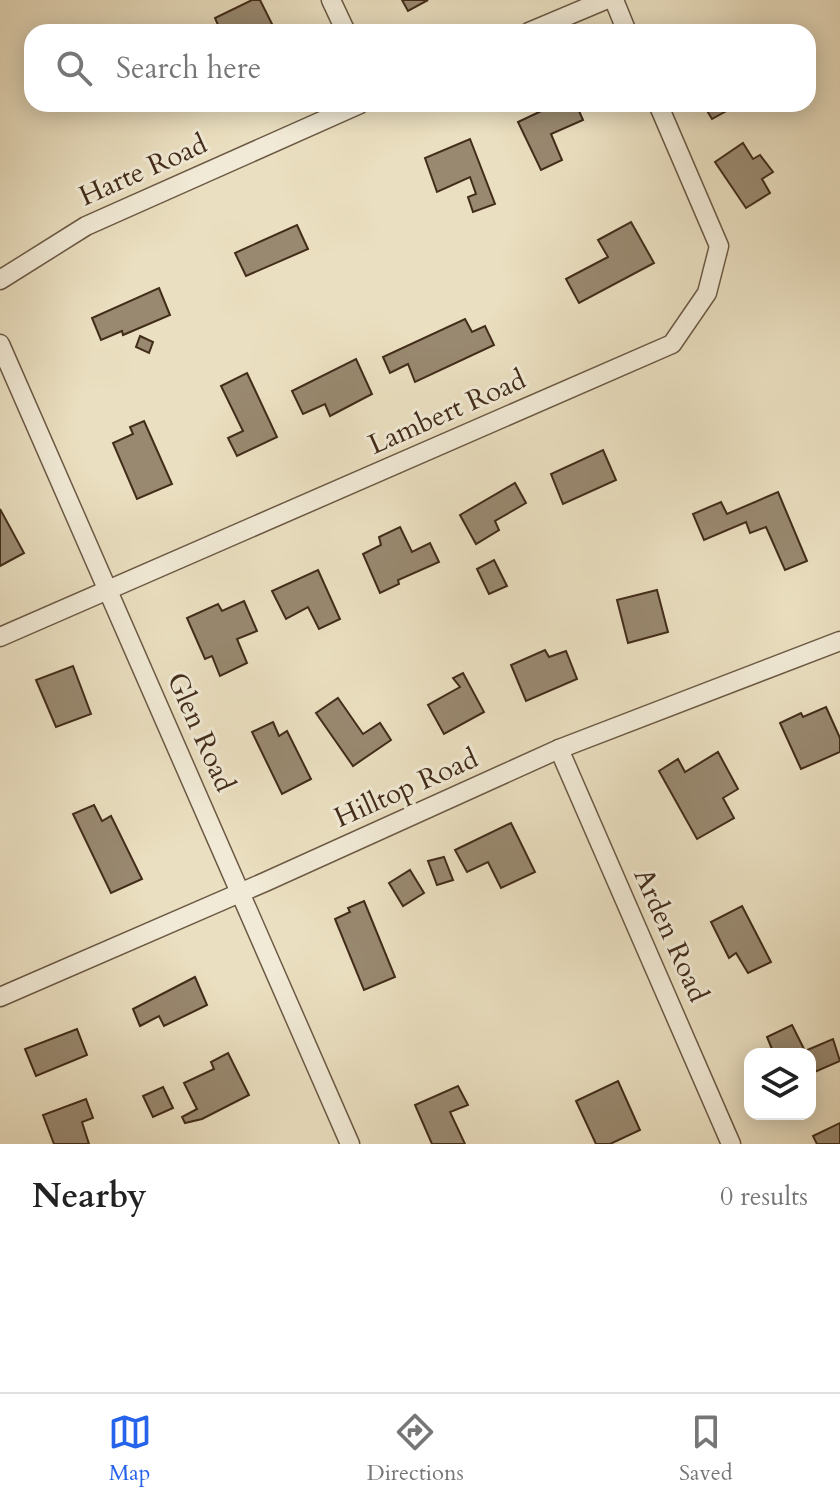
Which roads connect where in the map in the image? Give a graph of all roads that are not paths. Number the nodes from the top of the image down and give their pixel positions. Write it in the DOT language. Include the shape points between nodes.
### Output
graph roads {
  1 [pos="331,0"];
  2 [pos="605,0"];
  3 [pos="614,0"];
  4 [pos="342,24"];
  5 [pos="548,24"];
  6 [pos="624,24"];
  7 [pos="342,112"];
  8 [pos="661,112"];
  9 [pos="0,280"];
  10 [pos="0,344"];
  11 [pos="107,591"];
  12 [pos="0,637"];
  13 [pos="840,641"];
  14 [pos="559,749"];
  15 [pos="241,892"];
  16 [pos="0,997"];
  17 [pos="350,1144"];
  18 [pos="731,1144"];
  1 -- 4 [label="street"];
  2 -- 5 [label="street"];
  3 -- 6 [label="street"];
  7 -- 9 [label="street, Harte Road" via="86,226"];
  8 -- 11 [label="street, Lambert Road" via="719,246 707,293 672,344"];
  10 -- 11 [label="street, Glen Road"];
  11 -- 12 [label="street, Lambert Road"];
  11 -- 15 [label="street, Glen Road"];
  13 -- 14 [label="street, Hilltop Road"];
  14 -- 15 [label="street, Hilltop Road"];
  14 -- 18 [label="street, Arden Road"];
  15 -- 16 [label="street, Hilltop Road"];
  15 -- 17 [label="street, Glen Road"];
}
